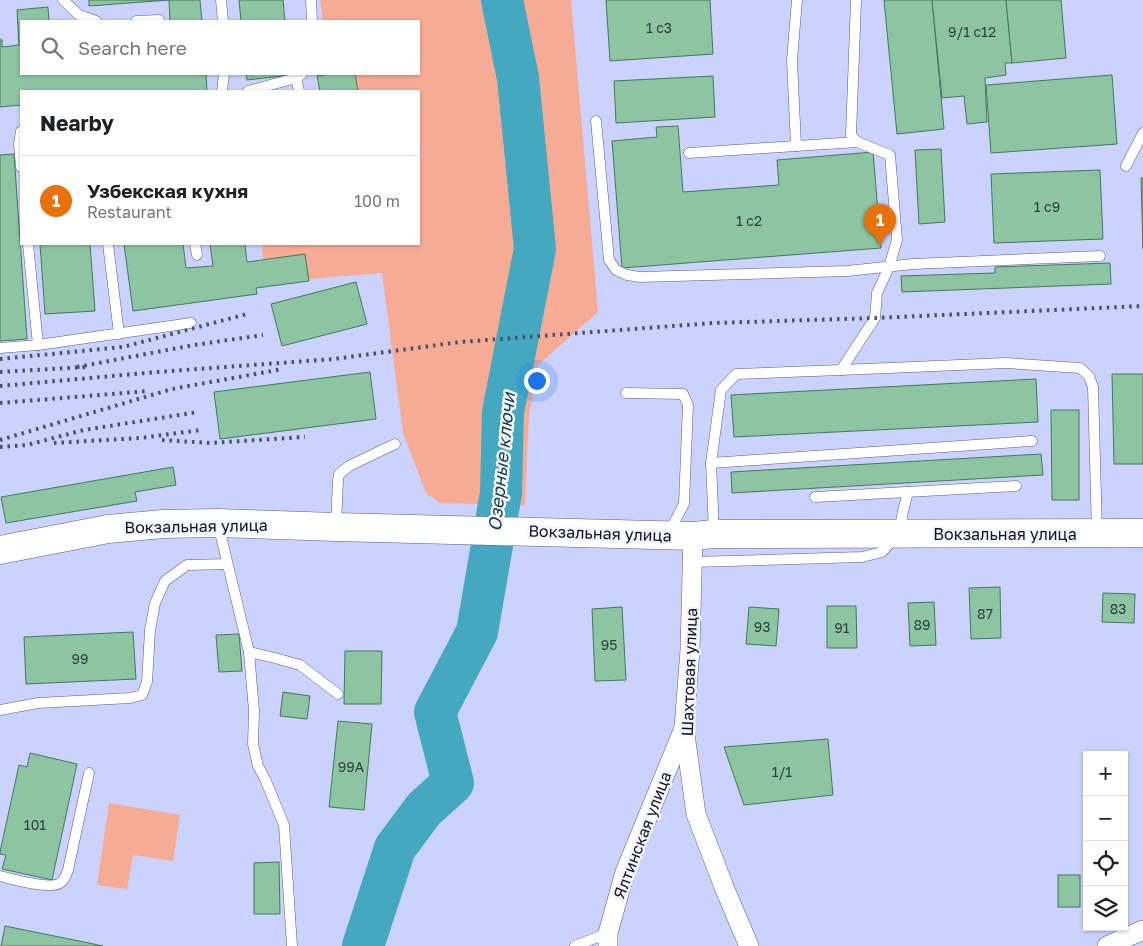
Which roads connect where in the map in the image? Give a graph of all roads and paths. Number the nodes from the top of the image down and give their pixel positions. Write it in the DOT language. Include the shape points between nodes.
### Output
graph roads {
  1 [pos="63,0"];
  2 [pos="221,0"];
  3 [pos="311,0"];
  4 [pos="797,0"];
  5 [pos="856,0"];
  6 [pos="93,20"];
  7 [pos="223,20"];
  8 [pos="312,20"];
  9 [pos="224,75"];
  10 [pos="299,76"];
  11 [pos="222,90"];
  12 [pos="251,90"];
  13 [pos="299,90"];
  14 [pos="596,121"];
  15 [pos="1143,133"];
  16 [pos="20,138"];
  17 [pos="858,142"];
  18 [pos="796,146"];
  19 [pos="689,153"];
  20 [pos="20,156"];
  21 [pos="1126,166"];
  22 [pos="28,245"];
  23 [pos="108,245"];
  24 [pos="195,245"];
  25 [pos="197,255"];
  26 [pos="1100,256"];
  27 [pos="889,267"];
  28 [pos="191,323"];
  29 [pos="119,334"];
  30 [pos="38,344"];
  31 [pos="0,348"];
  32 [pos="841,370"];
  33 [pos="626,393"];
  34 [pos="1032,441"];
  35 [pos="395,444"];
  36 [pos="711,463"];
  37 [pos="1016,486"];
  38 [pos="908,492"];
  39 [pos="816,497"];
  40 [pos="218,523"];
  41 [pos="336,527"];
  42 [pos="1143,533"];
  43 [pos="898,534"];
  44 [pos="1097,534"];
  45 [pos="692,542"];
  46 [pos="0,550"];
  47 [pos="227,564"];
  48 [pos="249,652"];
  49 [pos="338,694"];
  50 [pos="0,710"];
  51 [pos="684,727"];
  52 [pos="89,773"];
  53 [pos="0,876"];
  54 [pos="1143,930"];
  55 [pos="608,939"];
  56 [pos="292,946"];
  57 [pos="575,946"];
  58 [pos="750,946"];
  59 [pos="1107,946"];
  1 -- 6 [label="lane" via="79,15"];
  2 -- 7 [label="lane"];
  3 -- 8 [label="lane"];
  4 -- 18 [label="lane" via="792,60"];
  5 -- 17 [label="lane" via="851,135"];
  9 -- 11 [label="lane"];
  10 -- 12 [label="lane"];
  10 -- 13 [label="lane"];
  14 -- 27 [label="lane" via="609,260 616,270 640,277"];
  15 -- 21 [label="lane"];
  16 -- 20 [label="lane"];
  17 -- 18 [label="lane"];
  17 -- 27 [label="lane" via="890,155 897,240"];
  18 -- 19 [label="lane"];
  22 -- 30 [label="lane"];
  23 -- 29 [label="lane"];
  24 -- 25 [label="lane"];
  26 -- 27 [label="lane"];
  27 -- 32 [label="lane" via="877,293 875,318"];
  28 -- 29 [label="lane"];
  29 -- 30 [label="lane"];
  30 -- 31 [label="lane"];
  32 -- 36 [label="lane" via="736,374 721,390"];
  32 -- 44 [label="lane" via="1006,363 1080,368 1089,376 1093,387"];
  33 -- 45 [label="lane" via="683,394 688,405 684,504"];
  34 -- 36 [label="lane"];
  35 -- 41 [label="lane" via="339,474"];
  36 -- 45 [label="lane"];
  37 -- 38 [label="lane"];
  38 -- 39 [label="lane"];
  38 -- 43 [label="lane"];
  40 -- 41 [label="main road, Вокзальная улица"];
  40 -- 46 [label="main road, Вокзальная улица" via="108,529"];
  40 -- 47 [label="lane"];
  41 -- 45 [label="main road, Вокзальная улица" via="536,531"];
  42 -- 44 [label="main road, Вокзальная улица"];
  43 -- 44 [label="main road, Вокзальная улица"];
  43 -- 45 [label="main road, Вокзальная улица"];
  45 -- 51 [label="street, Шахтовая улица" via="690,650"];
  47 -- 48 [label="lane"];
  47 -- 50 [label="lane" via="188,565 165,581 155,603 147,682 142,695 38,703"];
  48 -- 49 [label="lane" via="300,665"];
  48 -- 56 [label="lane" via="253,744 258,766 284,825"];
  51 -- 55 [label="street, Ялтинская улица" via="625,872"];
  51 -- 58 [label="street, Шахтовая улица" via="696,814"];
  52 -- 53 [label="lane" via="65,879 51,885"];
  54 -- 59 [label="street"];
  55 -- 57 [label="lane"];
}
